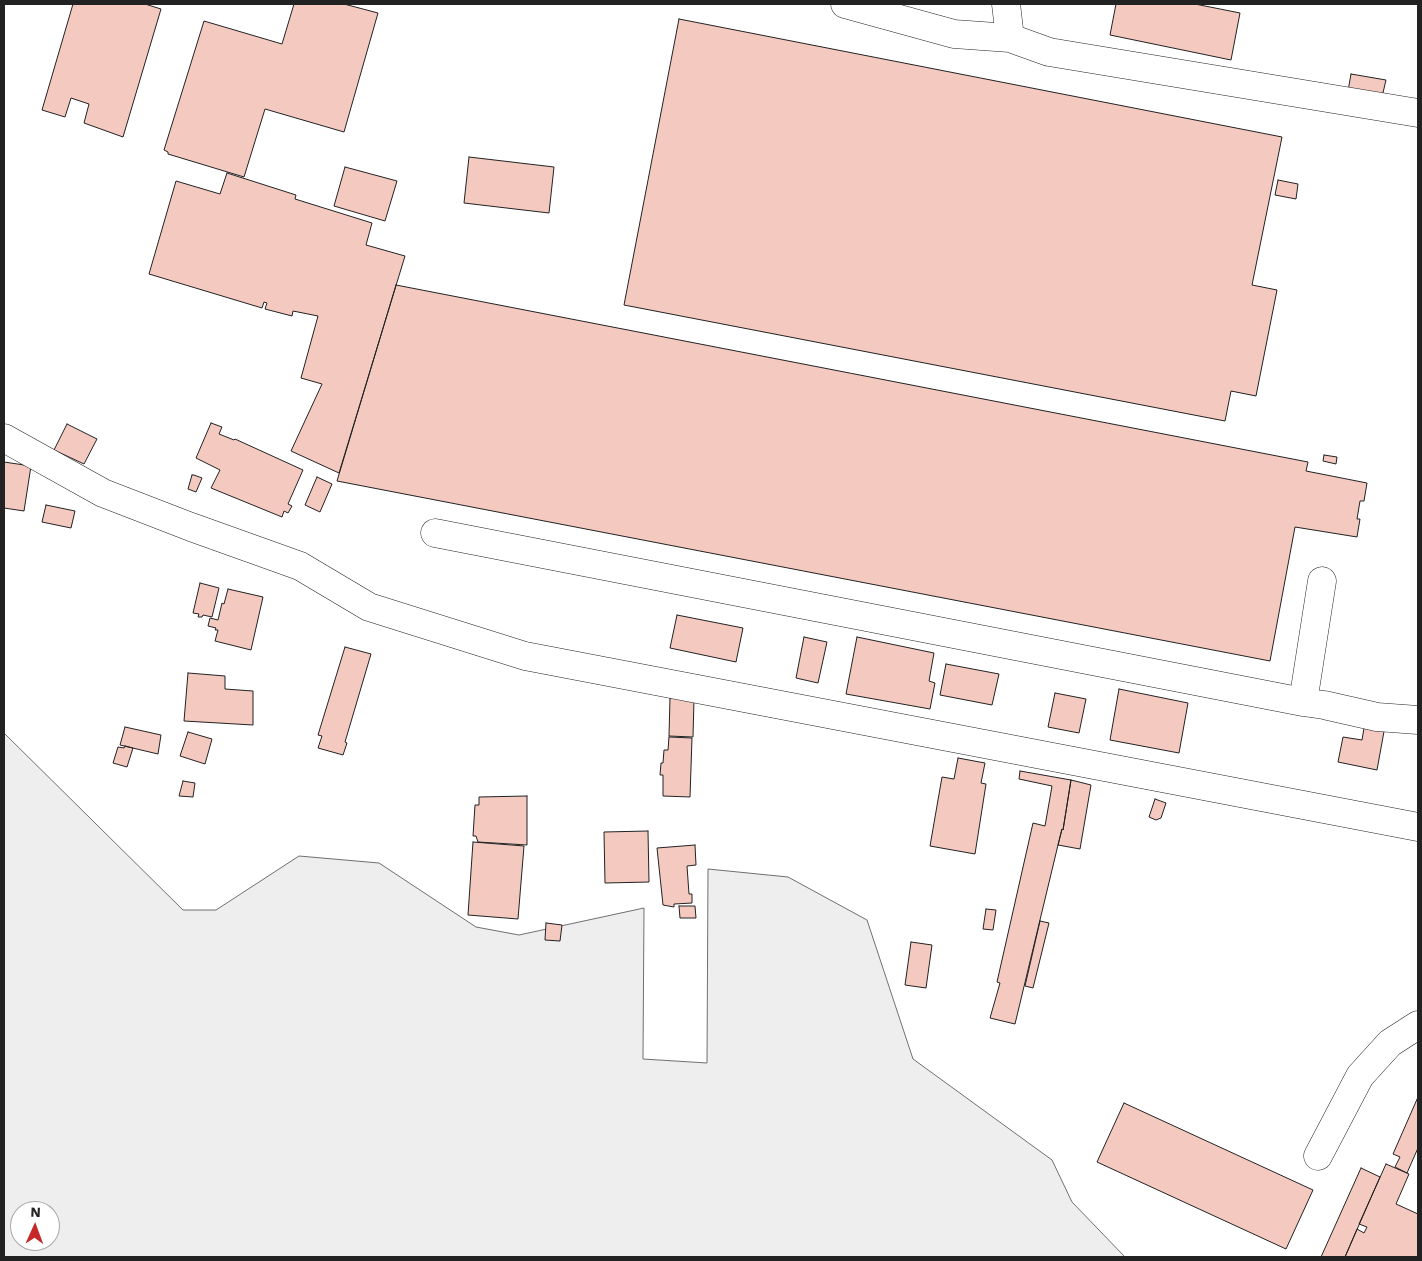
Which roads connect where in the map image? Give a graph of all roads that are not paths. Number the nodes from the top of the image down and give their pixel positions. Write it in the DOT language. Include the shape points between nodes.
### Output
graph roads {
  1 [pos="845,4"];
  2 [pos="1006,4"];
  3 [pos="1010,38"];
  4 [pos="1418,113"];
  5 [pos="4,438"];
  6 [pos="435,533"];
  7 [pos="1322,581"];
  8 [pos="1303,702"];
  9 [pos="1418,720"];
  10 [pos="1418,827"];
  11 [pos="1418,1025"];
  12 [pos="1318,1156"];
  1 -- 3 [label="lane" via="954,34"];
  2 -- 3 [label="lane"];
  3 -- 4 [label="lane" via="1049,52"];
  5 -- 10 [label="lane" via="102,493 300,566 369,607 525,656"];
  6 -- 8 [label="lane"];
  7 -- 8 [label="lane"];
  8 -- 9 [label="lane" via="1377,717"];
  11 -- 12 [label="lane" via="1390,1043 1360,1076"];
}
